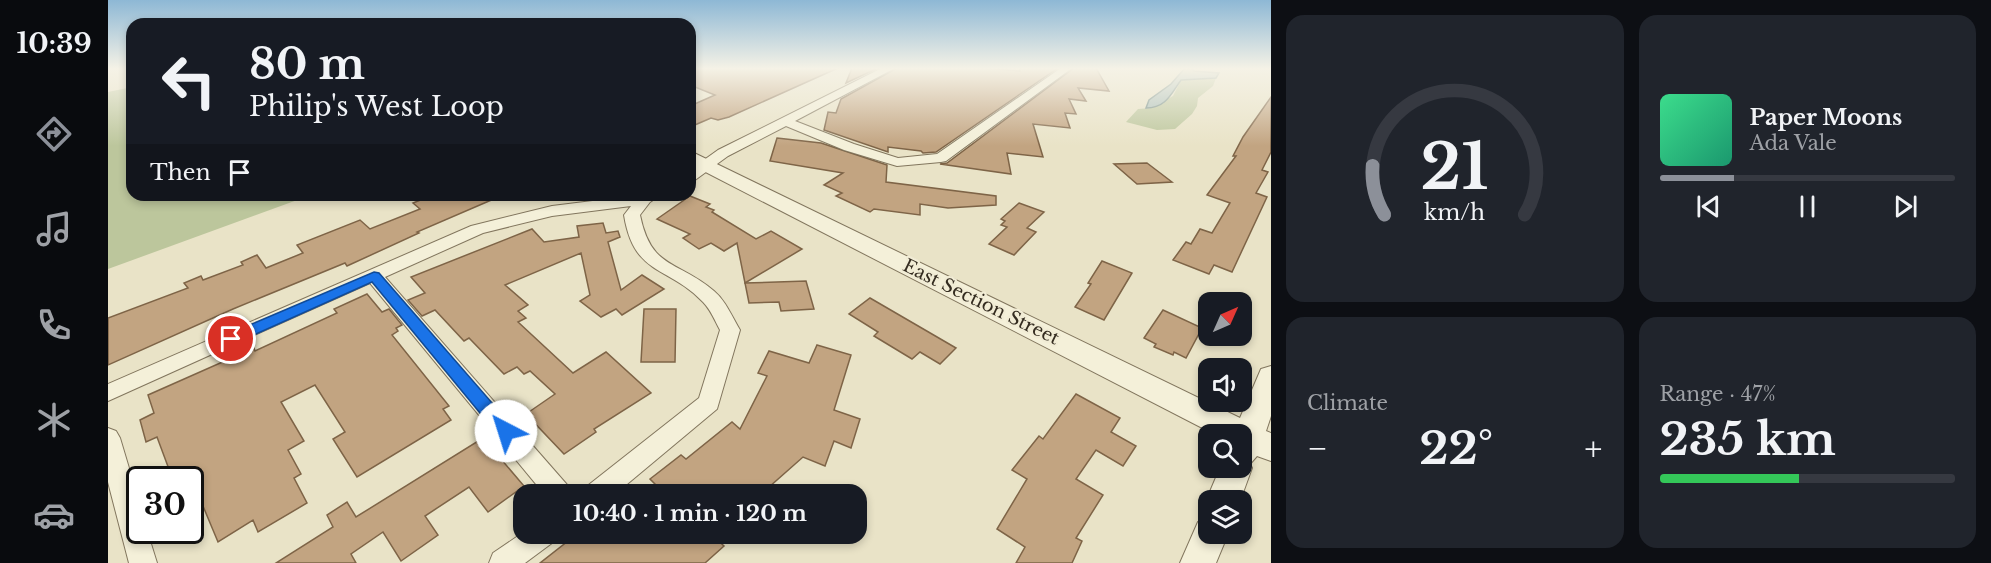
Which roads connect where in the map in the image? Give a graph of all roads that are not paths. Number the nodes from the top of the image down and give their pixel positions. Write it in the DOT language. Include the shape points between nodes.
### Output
graph roads {
  1 [pos="837,94"];
  2 [pos="1030,94"];
  3 [pos="784,121"];
  4 [pos="696,166"];
  5 [pos="696,167"];
  6 [pos="621,201"];
  7 [pos="645,201"];
  8 [pos="374,276"];
  9 [pos="1271,377"];
  10 [pos="108,393"];
  11 [pos="108,438"];
  12 [pos="1254,446"];
  13 [pos="551,484"];
  14 [pos="609,484"];
  15 [pos="529,544"];
  16 [pos="1206,544"];
  17 [pos="143,563"];
  18 [pos="503,563"];
  19 [pos="1198,563"];
  1 -- 3 [label="street"];
  2 -- 3 [label="street" via="941,158 897,162"];
  3 -- 4 [label="street"];
  5 -- 12 [label="street, East Section Street"];
  6 -- 8 [label="street" via="552,211 477,229"];
  7 -- 14 [label="street" via="633,215 634,232 643,253 709,296 730,330 709,403"];
  8 -- 10 [label="street"];
  8 -- 13 [label="street"];
  9 -- 12 [label="street"];
  11 -- 17 [label="street"];
  15 -- 18 [label="street"];
  16 -- 19 [label="street"];
}
